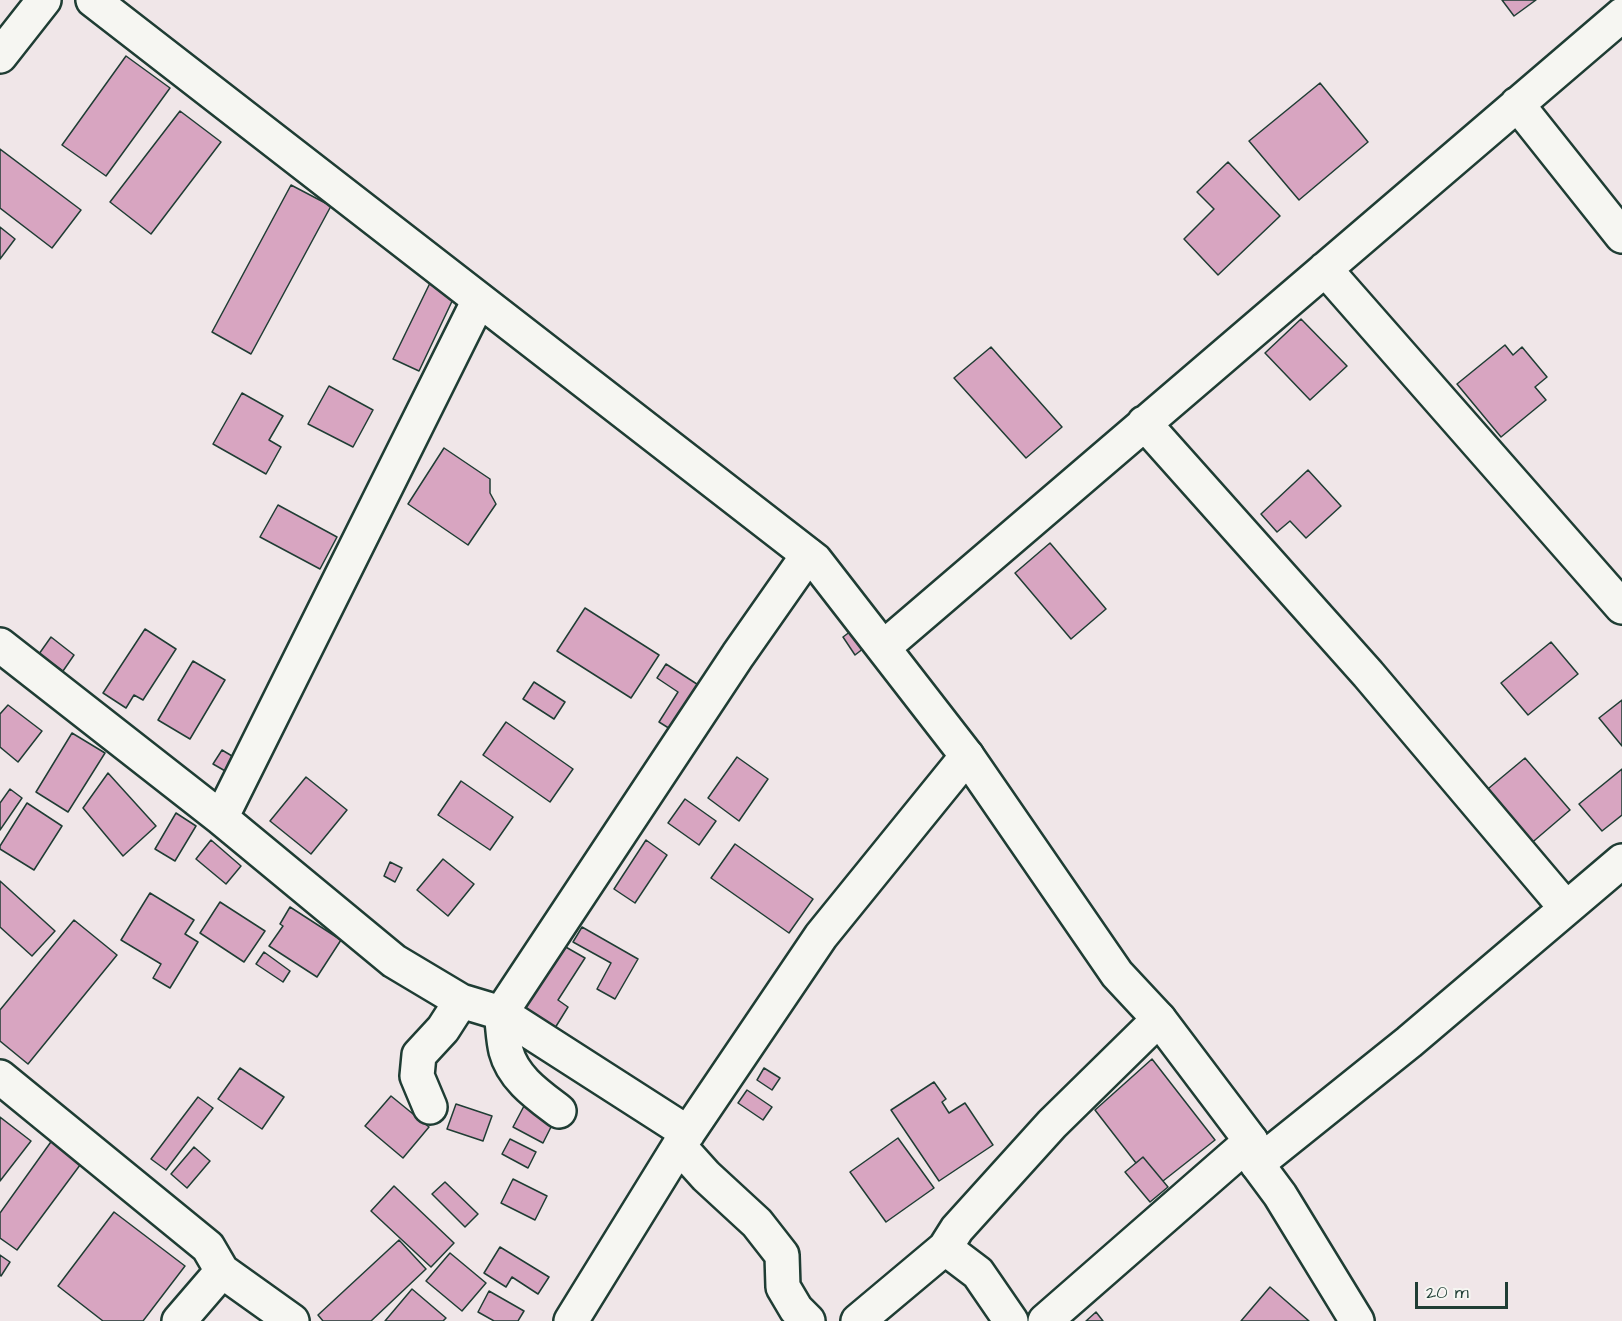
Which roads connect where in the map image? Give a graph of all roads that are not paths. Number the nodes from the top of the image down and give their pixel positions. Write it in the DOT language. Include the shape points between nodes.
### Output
graph roads {
  1 [pos="44,0"];
  2 [pos="93,0"];
  3 [pos="1622,15"];
  4 [pos="0,56"];
  5 [pos="1517,104"];
  6 [pos="1622,236"];
  7 [pos="1325,269"];
  8 [pos="479,300"];
  9 [pos="1144,423"];
  10 [pos="808,555"];
  11 [pos="1622,607"];
  12 [pos="0,645"];
  13 [pos="884,647"];
  14 [pos="967,756"];
  15 [pos="221,818"];
  16 [pos="1622,861"];
  17 [pos="1566,908"];
  18 [pos="461,1001"];
  19 [pos="501,1012"];
  20 [pos="1159,1019"];
  21 [pos="0,1077"];
  22 [pos="430,1107"];
  23 [pos="559,1111"];
  24 [pos="683,1140"];
  25 [pos="1254,1153"];
  26 [pos="945,1248"];
  27 [pos="222,1270"];
  28 [pos="179,1321"];
  29 [pos="292,1321"];
  30 [pos="571,1321"];
  31 [pos="808,1321"];
  32 [pos="858,1321"];
  33 [pos="1011,1321"];
  34 [pos="1045,1321"];
  35 [pos="1357,1321"];
  1 -- 4 [label="street"];
  2 -- 8 [label="street"];
  3 -- 5 [label="street"];
  5 -- 6 [label="street"];
  5 -- 7 [label="street"];
  7 -- 9 [label="street"];
  7 -- 11 [label="street"];
  8 -- 10 [label="street"];
  8 -- 15 [label="street"];
  9 -- 13 [label="street"];
  9 -- 17 [label="street" via="1368,674"];
  10 -- 13 [label="street"];
  10 -- 19 [label="street"];
  12 -- 15 [label="street"];
  13 -- 14 [label="street"];
  14 -- 20 [label="street" via="1117,974"];
  14 -- 24 [label="street" via="821,936"];
  15 -- 18 [label="street" via="394,961"];
  16 -- 17 [label="street"];
  17 -- 25 [label="street" via="1409,1042"];
  18 -- 19 [label="street"];
  18 -- 22 [label="street" via="419,1055 417,1076"];
  19 -- 23 [label="street" via="506,1052 513,1067 531,1090"];
  19 -- 24 [label="street"];
  20 -- 25 [label="street"];
  20 -- 26 [label="street" via="1052,1124 957,1229"];
  21 -- 27 [label="street" via="208,1247"];
  24 -- 30 [label="street"];
  24 -- 31 [label="street" via="706,1176 757,1223 783,1255 783,1287"];
  25 -- 34 [label="street"];
  25 -- 35 [label="street"];
  26 -- 32 [label="street"];
  26 -- 33 [label="street" via="978,1273"];
  27 -- 28 [label="street"];
  27 -- 29 [label="street"];
}
